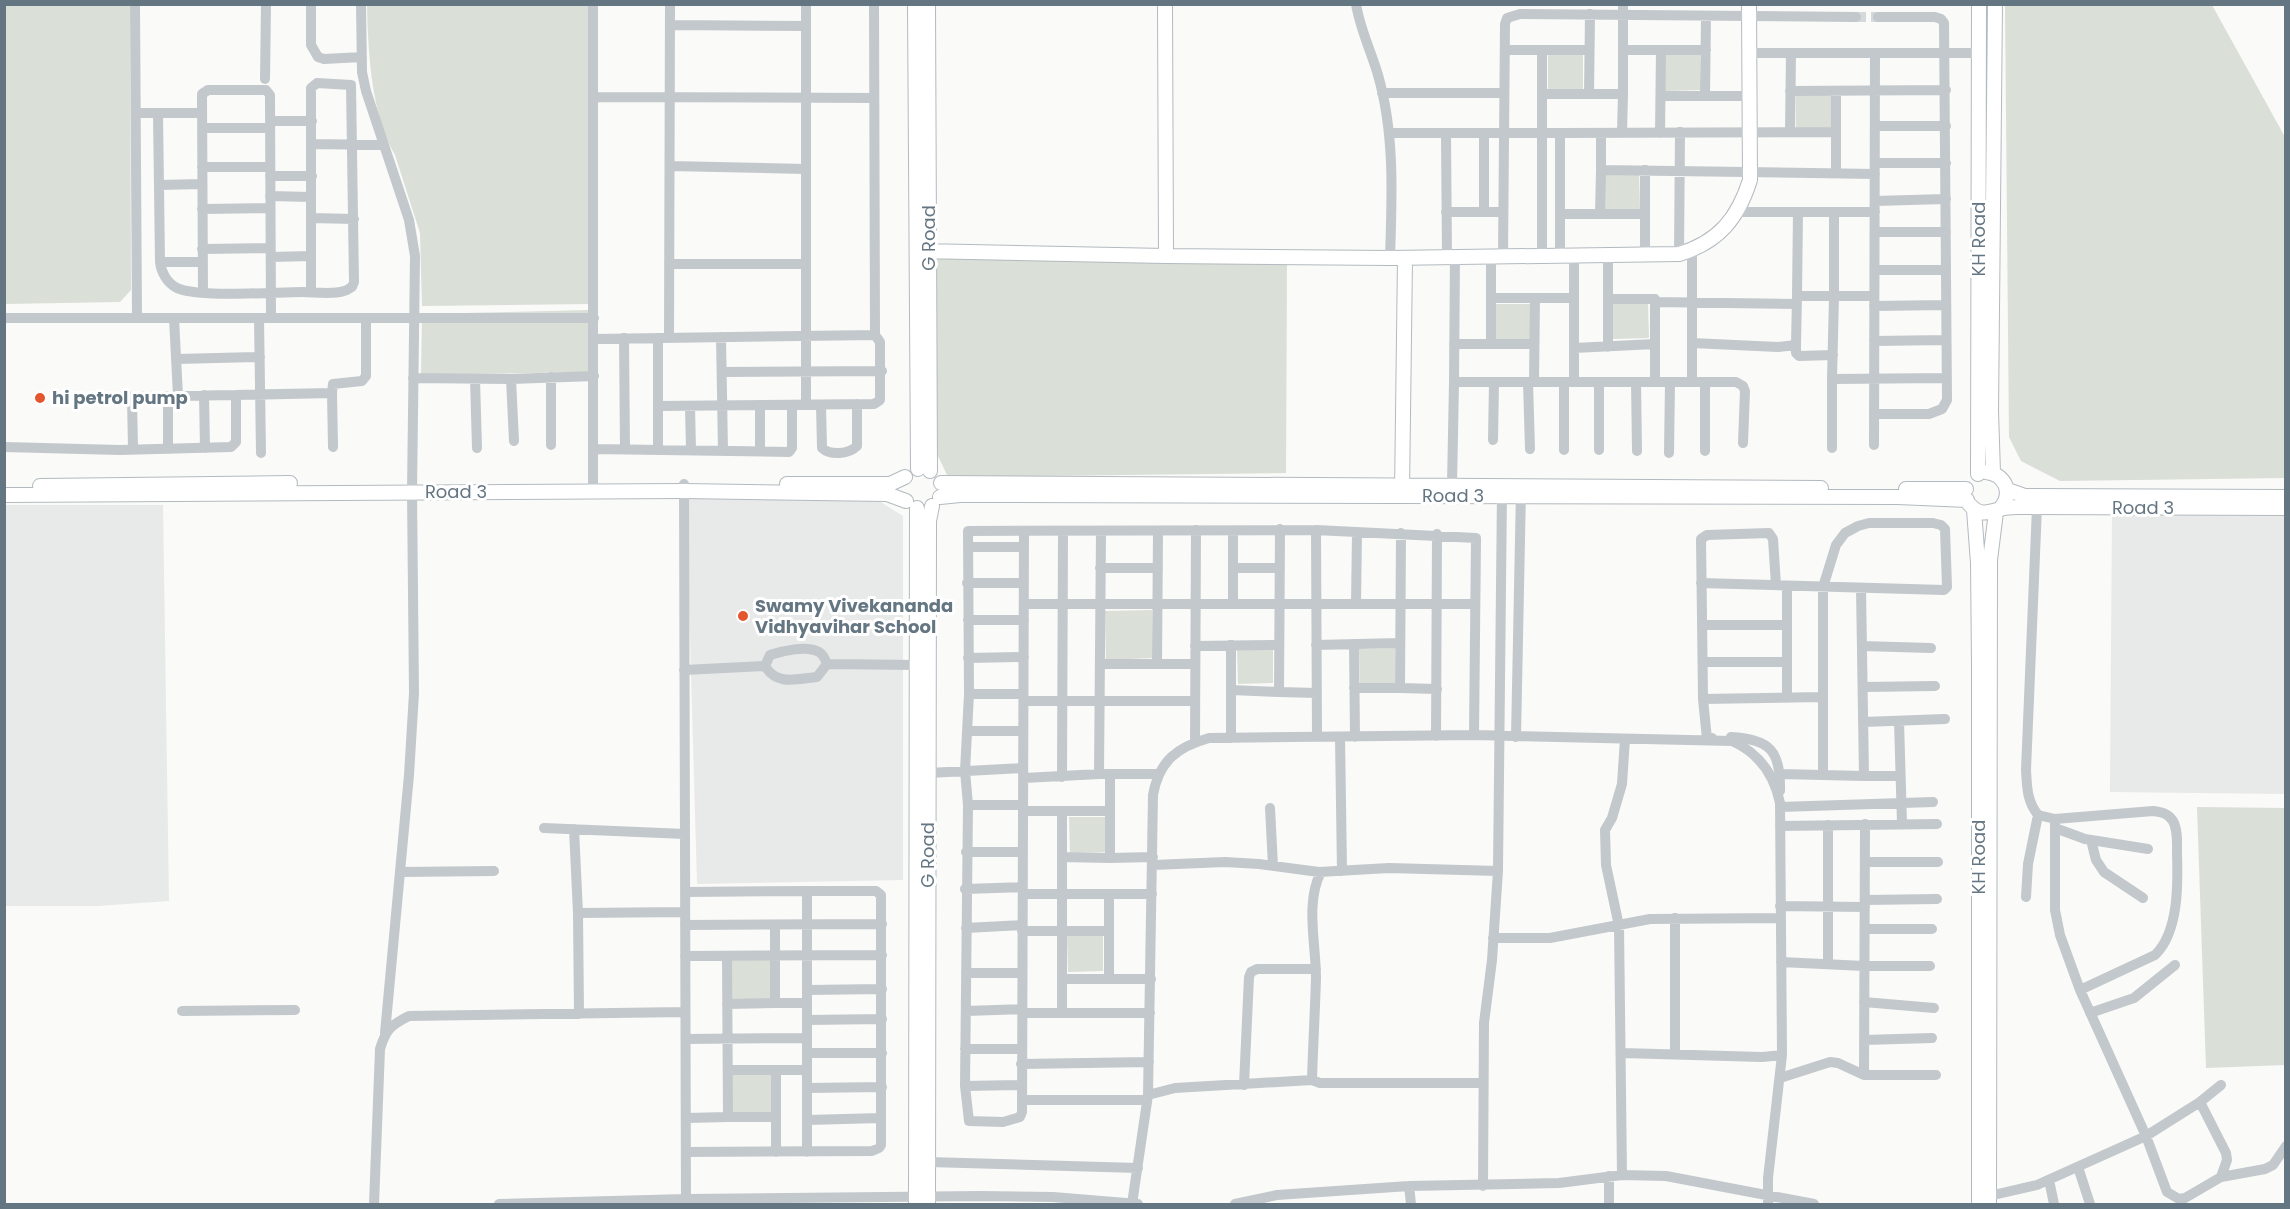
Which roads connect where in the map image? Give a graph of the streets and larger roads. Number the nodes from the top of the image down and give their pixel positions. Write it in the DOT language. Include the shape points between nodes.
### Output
graph roads {
  1 [pos="135,4"];
  2 [pos="266,4"];
  3 [pos="311,4"];
  4 [pos="361,4"];
  5 [pos="593,4"];
  6 [pos="670,4"];
  7 [pos="806,4"];
  8 [pos="874,4"];
  9 [pos="915,4"];
  10 [pos="928,4"];
  11 [pos="1165,4"];
  12 [pos="1356,4"];
  13 [pos="1979,4"];
  14 [pos="1995,4"];
  15 [pos="1623,10"];
  16 [pos="1662,10"];
  17 [pos="1749,10"];
  18 [pos="1590,14"];
  19 [pos="1706,16"];
  20 [pos="1856,17"];
  21 [pos="1878,17"];
  22 [pos="670,25"];
  23 [pos="806,26"];
  24 [pos="1589,50"];
  25 [pos="1623,50"];
  26 [pos="1661,50"];
  27 [pos="1706,50"];
  28 [pos="1504,51"];
  29 [pos="1542,51"];
  30 [pos="1750,53"];
  31 [pos="1791,53"];
  32 [pos="1875,53"];
  33 [pos="1944,53"];
  34 [pos="1979,53"];
  35 [pos="362,57"];
  36 [pos="265,79"];
  37 [pos="1946,90"];
  38 [pos="1790,91"];
  39 [pos="1836,91"];
  40 [pos="1875,91"];
  41 [pos="1382,93"];
  42 [pos="1504,93"];
  43 [pos="1542,94"];
  44 [pos="1589,94"];
  45 [pos="1623,94"];
  46 [pos="1661,96"];
  47 [pos="1706,96"];
  48 [pos="1750,96"];
  49 [pos="593,97"];
  50 [pos="670,98"];
  51 [pos="806,98"];
  52 [pos="874,98"];
  53 [pos="137,113"];
  54 [pos="158,113"];
  55 [pos="202,113"];
  56 [pos="312,121"];
  57 [pos="270,124"];
  58 [pos="1875,126"];
  59 [pos="1946,126"];
  60 [pos="202,128"];
  61 [pos="1660,132"];
  62 [pos="1680,132"];
  63 [pos="1750,132"];
  64 [pos="1790,132"];
  65 [pos="1836,132"];
  66 [pos="1390,133"];
  67 [pos="1446,133"];
  68 [pos="1484,133"];
  69 [pos="1503,133"];
  70 [pos="1542,133"];
  71 [pos="1560,133"];
  72 [pos="1600,133"];
  73 [pos="1622,133"];
  74 [pos="312,144"];
  75 [pos="352,144"];
  76 [pos="384,145"];
  77 [pos="1946,163"];
  78 [pos="670,166"];
  79 [pos="202,167"];
  80 [pos="1875,168"];
  81 [pos="806,169"];
  82 [pos="1600,170"];
  83 [pos="1645,170"];
  84 [pos="1680,170"];
  85 [pos="269,171"];
  86 [pos="1750,172"];
  87 [pos="1836,173"];
  88 [pos="312,176"];
  89 [pos="159,184"];
  90 [pos="202,184"];
  91 [pos="270,196"];
  92 [pos="311,197"];
  93 [pos="1946,199"];
  94 [pos="1875,207"];
  95 [pos="202,208"];
  96 [pos="270,208"];
  97 [pos="1446,212"];
  98 [pos="1484,212"];
  99 [pos="1502,212"];
  100 [pos="1737,212"];
  101 [pos="1798,212"];
  102 [pos="1834,212"];
  103 [pos="1560,214"];
  104 [pos="1600,214"];
  105 [pos="1645,214"];
  106 [pos="311,218"];
  107 [pos="354,219"];
  108 [pos="1875,232"];
  109 [pos="1946,232"];
  110 [pos="202,249"];
  111 [pos="922,251"];
  112 [pos="1686,252"];
  113 [pos="271,253"];
  114 [pos="1645,255"];
  115 [pos="311,256"];
  116 [pos="1166,256"];
  117 [pos="1542,256"];
  118 [pos="1560,256"];
  119 [pos="1574,256"];
  120 [pos="1608,256"];
  121 [pos="1451,257"];
  122 [pos="1497,257"];
  123 [pos="1390,258"];
  124 [pos="1405,258"];
  125 [pos="160,262"];
  126 [pos="202,262"];
  127 [pos="669,264"];
  128 [pos="806,264"];
  129 [pos="1875,270"];
  130 [pos="1946,270"];
  131 [pos="271,292"];
  132 [pos="311,292"];
  133 [pos="203,293"];
  134 [pos="1834,296"];
  135 [pos="1491,298"];
  136 [pos="1535,298"];
  137 [pos="1574,298"];
  138 [pos="1608,299"];
  139 [pos="1797,300"];
  140 [pos="1874,301"];
  141 [pos="1655,302"];
  142 [pos="1692,303"];
  143 [pos="1946,305"];
  144 [pos="4,318"];
  145 [pos="137,318"];
  146 [pos="174,318"];
  147 [pos="265,318"];
  148 [pos="366,318"];
  149 [pos="414,318"];
  150 [pos="594,318"];
  151 [pos="875,335"];
  152 [pos="806,336"];
  153 [pos="721,337"];
  154 [pos="664,338"];
  155 [pos="594,339"];
  156 [pos="624,339"];
  157 [pos="1946,340"];
  158 [pos="1874,341"];
  159 [pos="1692,343"];
  160 [pos="1454,344"];
  161 [pos="1491,344"];
  162 [pos="1534,344"];
  163 [pos="1655,344"];
  164 [pos="1796,345"];
  165 [pos="1608,346"];
  166 [pos="1574,348"];
  167 [pos="1833,355"];
  168 [pos="260,357"];
  169 [pos="177,359"];
  170 [pos="806,371"];
  171 [pos="882,371"];
  172 [pos="722,372"];
  173 [pos="594,376"];
  174 [pos="551,377"];
  175 [pos="413,378"];
  176 [pos="475,378"];
  177 [pos="1874,378"];
  178 [pos="1947,378"];
  179 [pos="511,379"];
  180 [pos="1832,380"];
  181 [pos="1454,382"];
  182 [pos="1494,382"];
  183 [pos="1531,382"];
  184 [pos="1569,382"];
  185 [pos="1599,382"];
  186 [pos="1636,382"];
  187 [pos="1655,382"];
  188 [pos="1670,382"];
  189 [pos="1692,382"];
  190 [pos="1706,382"];
  191 [pos="332,393"];
  192 [pos="261,394"];
  193 [pos="204,395"];
  194 [pos="236,395"];
  195 [pos="173,396"];
  196 [pos="110,397"];
  197 [pos="132,397"];
  198 [pos="857,404"];
  199 [pos="760,405"];
  200 [pos="792,405"];
  201 [pos="806,405"];
  202 [pos="821,405"];
  203 [pos="658,406"];
  204 [pos="690,406"];
  205 [pos="723,406"];
  206 [pos="1874,414"];
  207 [pos="1493,440"];
  208 [pos="514,441"];
  209 [pos="1743,443"];
  210 [pos="551,445"];
  211 [pos="1874,445"];
  212 [pos="4,447"];
  213 [pos="333,447"];
  214 [pos="205,448"];
  215 [pos="477,448"];
  216 [pos="1832,448"];
  217 [pos="133,449"];
  218 [pos="168,449"];
  219 [pos="593,449"];
  220 [pos="625,449"];
  221 [pos="1530,449"];
  222 [pos="658,450"];
  223 [pos="691,450"];
  224 [pos="1564,450"];
  225 [pos="1599,450"];
  226 [pos="723,451"];
  227 [pos="760,451"];
  228 [pos="1705,451"];
  229 [pos="1637,452"];
  230 [pos="261,453"];
  231 [pos="1669,453"];
  232 [pos="924,470"];
  233 [pos="1993,473"];
  234 [pos="1978,474"];
  235 [pos="905,477"];
  236 [pos="1452,485"];
  237 [pos="4,486"];
  238 [pos="412,487"];
  239 [pos="684,487"];
  240 [pos="593,488"];
  241 [pos="1402,490"];
  242 [pos="2008,490"];
  243 [pos="1502,491"];
  244 [pos="1521,492"];
  245 [pos="4,495"];
  246 [pos="937,495"];
  247 [pos="2286,497"];
  248 [pos="1969,500"];
  249 [pos="912,505"];
  250 [pos="2037,507"];
  251 [pos="2286,508"];
  252 [pos="1998,510"];
  253 [pos="1196,530"];
  254 [pos="1280,530"];
  255 [pos="1316,530"];
  256 [pos="1024,531"];
  257 [pos="1063,531"];
  258 [pos="1101,531"];
  259 [pos="1158,531"];
  260 [pos="1233,531"];
  261 [pos="1357,532"];
  262 [pos="1401,533"];
  263 [pos="1437,534"];
  264 [pos="969,547"];
  265 [pos="1024,547"];
  266 [pos="1100,568"];
  267 [pos="1158,568"];
  268 [pos="1233,568"];
  269 [pos="1280,568"];
  270 [pos="967,583"];
  271 [pos="1024,584"];
  272 [pos="1701,584"];
  273 [pos="1782,586"];
  274 [pos="1823,587"];
  275 [pos="1861,588"];
  276 [pos="1024,604"];
  277 [pos="1063,604"];
  278 [pos="1100,604"];
  279 [pos="1158,604"];
  280 [pos="1196,604"];
  281 [pos="1233,604"];
  282 [pos="1280,604"];
  283 [pos="1316,604"];
  284 [pos="1356,604"];
  285 [pos="1399,604"];
  286 [pos="1437,604"];
  287 [pos="1474,604"];
  288 [pos="968,620"];
  289 [pos="1024,620"];
  290 [pos="1702,625"];
  291 [pos="1787,625"];
  292 [pos="1354,644"];
  293 [pos="1399,644"];
  294 [pos="1231,645"];
  295 [pos="1279,645"];
  296 [pos="1316,645"];
  297 [pos="1195,646"];
  298 [pos="1862,646"];
  299 [pos="1931,648"];
  300 [pos="1024,657"];
  301 [pos="968,658"];
  302 [pos="1702,662"];
  303 [pos="1787,662"];
  304 [pos="827,664"];
  305 [pos="1100,664"];
  306 [pos="1157,664"];
  307 [pos="1195,664"];
  308 [pos="917,665"];
  309 [pos="765,666"];
  310 [pos="684,669"];
  311 [pos="1935,686"];
  312 [pos="1863,687"];
  313 [pos="1354,688"];
  314 [pos="1400,688"];
  315 [pos="1437,689"];
  316 [pos="1231,690"];
  317 [pos="1279,692"];
  318 [pos="1317,693"];
  319 [pos="969,694"];
  320 [pos="1823,697"];
  321 [pos="1024,698"];
  322 [pos="1787,698"];
  323 [pos="1703,699"];
  324 [pos="1062,701"];
  325 [pos="1100,701"];
  326 [pos="1195,701"];
  327 [pos="1945,719"];
  328 [pos="1899,721"];
  329 [pos="1863,722"];
  330 [pos="967,731"];
  331 [pos="1023,731"];
  332 [pos="1474,735"];
  333 [pos="1355,736"];
  334 [pos="1436,736"];
  335 [pos="1498,736"];
  336 [pos="1317,737"];
  337 [pos="1340,737"];
  338 [pos="1516,737"];
  339 [pos="1231,738"];
  340 [pos="1625,739"];
  341 [pos="1707,739"];
  342 [pos="1195,742"];
  343 [pos="965,771"];
  344 [pos="928,773"];
  345 [pos="1023,773"];
  346 [pos="1105,774"];
  347 [pos="1158,774"];
  348 [pos="1780,774"];
  349 [pos="1823,775"];
  350 [pos="1864,776"];
  351 [pos="1900,776"];
  352 [pos="1062,777"];
  353 [pos="1933,802"];
  354 [pos="1901,804"];
  355 [pos="968,805"];
  356 [pos="1780,805"];
  357 [pos="1023,808"];
  358 [pos="1270,808"];
  359 [pos="1062,811"];
  360 [pos="1110,811"];
  361 [pos="2038,815"];
  362 [pos="2055,823"];
  363 [pos="1865,824"];
  364 [pos="1902,824"];
  365 [pos="1937,824"];
  366 [pos="1828,825"];
  367 [pos="1780,826"];
  368 [pos="544,828"];
  369 [pos="574,829"];
  370 [pos="685,834"];
  371 [pos="2091,840"];
  372 [pos="2148,849"];
  373 [pos="966,852"];
  374 [pos="1022,852"];
  375 [pos="1062,857"];
  376 [pos="1110,858"];
  377 [pos="1153,861"];
  378 [pos="1865,862"];
  379 [pos="1938,862"];
  380 [pos="1274,866"];
  381 [pos="494,871"];
  382 [pos="1497,871"];
  383 [pos="400,872"];
  384 [pos="1321,872"];
  385 [pos="1342,872"];
  386 [pos="965,889"];
  387 [pos="1022,890"];
  388 [pos="807,891"];
  389 [pos="685,892"];
  390 [pos="1062,894"];
  391 [pos="1109,894"];
  392 [pos="1152,894"];
  393 [pos="2026,897"];
  394 [pos="2143,898"];
  395 [pos="1937,899"];
  396 [pos="1865,903"];
  397 [pos="1780,906"];
  398 [pos="1828,907"];
  399 [pos="685,912"];
  400 [pos="578,913"];
  401 [pos="1675,918"];
  402 [pos="1781,918"];
  403 [pos="882,924"];
  404 [pos="685,925"];
  405 [pos="775,925"];
  406 [pos="807,925"];
  407 [pos="1619,926"];
  408 [pos="966,928"];
  409 [pos="1022,928"];
  410 [pos="1864,929"];
  411 [pos="1932,929"];
  412 [pos="1062,931"];
  413 [pos="1109,931"];
  414 [pos="1493,938"];
  415 [pos="775,955"];
  416 [pos="807,955"];
  417 [pos="882,955"];
  418 [pos="685,956"];
  419 [pos="727,956"];
  420 [pos="1781,962"];
  421 [pos="1828,964"];
  422 [pos="2175,965"];
  423 [pos="1864,966"];
  424 [pos="1930,966"];
  425 [pos="1316,969"];
  426 [pos="966,973"];
  427 [pos="1022,973"];
  428 [pos="1062,979"];
  429 [pos="1108,979"];
  430 [pos="1151,979"];
  431 [pos="882,989"];
  432 [pos="807,990"];
  433 [pos="2080,990"];
  434 [pos="1864,1002"];
  435 [pos="775,1003"];
  436 [pos="807,1003"];
  437 [pos="727,1004"];
  438 [pos="1934,1008"];
  439 [pos="295,1010"];
  440 [pos="182,1011"];
  441 [pos="966,1011"];
  442 [pos="1022,1011"];
  443 [pos="686,1012"];
  444 [pos="1062,1013"];
  445 [pos="1150,1013"];
  446 [pos="2090,1013"];
  447 [pos="579,1014"];
  448 [pos="882,1019"];
  449 [pos="807,1020"];
  450 [pos="385,1033"];
  451 [pos="728,1038"];
  452 [pos="807,1038"];
  453 [pos="1932,1038"];
  454 [pos="686,1039"];
  455 [pos="1864,1040"];
  456 [pos="965,1049"];
  457 [pos="1021,1049"];
  458 [pos="807,1053"];
  459 [pos="882,1053"];
  460 [pos="1622,1053"];
  461 [pos="1675,1054"];
  462 [pos="1782,1055"];
  463 [pos="1149,1062"];
  464 [pos="1021,1064"];
  465 [pos="728,1070"];
  466 [pos="776,1070"];
  467 [pos="807,1070"];
  468 [pos="1864,1075"];
  469 [pos="1936,1076"];
  470 [pos="1780,1078"];
  471 [pos="1312,1080"];
  472 [pos="1484,1083"];
  473 [pos="1021,1085"];
  474 [pos="1244,1085"];
  475 [pos="2221,1085"];
  476 [pos="965,1086"];
  477 [pos="882,1087"];
  478 [pos="807,1088"];
  479 [pos="1148,1097"];
  480 [pos="1022,1100"];
  481 [pos="2200,1102"];
  482 [pos="728,1117"];
  483 [pos="776,1117"];
  484 [pos="686,1118"];
  485 [pos="881,1118"];
  486 [pos="807,1120"];
  487 [pos="2146,1136"];
  488 [pos="2286,1146"];
  489 [pos="686,1152"];
  490 [pos="776,1152"];
  491 [pos="807,1152"];
  492 [pos="928,1162"];
  493 [pos="2078,1167"];
  494 [pos="1138,1168"];
  495 [pos="1608,1176"];
  496 [pos="1622,1176"];
  497 [pos="2221,1177"];
  498 [pos="2049,1180"];
  499 [pos="1409,1186"];
  500 [pos="1483,1186"];
  501 [pos="1768,1200"];
  502 [pos="922,1201"];
  503 [pos="686,1202"];
  504 [pos="1986,1202"];
  505 [pos="374,1204"];
  506 [pos="499,1204"];
  507 [pos="1132,1204"];
  508 [pos="1138,1204"];
  509 [pos="1235,1204"];
  510 [pos="1411,1204"];
  511 [pos="1609,1204"];
  512 [pos="1814,1204"];
  513 [pos="2054,1204"];
  514 [pos="2090,1204"];
  1 -- 53 [label="street"];
  2 -- 36 [label="street"];
  3 -- 35 [label="street" via="311,45 318,57"];
  4 -- 35 [label="street"];
  5 -- 49 [label="street"];
  6 -- 22 [label="street"];
  7 -- 23 [label="street"];
  8 -- 52 [label="street"];
  9 -- 111 [label="street, G Road"];
  10 -- 111 [label="street, G Road"];
  11 -- 116 [label="street"];
  12 -- 41 [label="street"];
  13 -- 34 [label="street, KH Road"];
  14 -- 233 [label="street, KH Road"];
  15 -- 16 [label="street"];
  15 -- 18 [label="street"];
  15 -- 25 [label="street"];
  16 -- 19 [label="street"];
  17 -- 19 [label="street"];
  17 -- 20 [label="street"];
  17 -- 30 [label="street"];
  18 -- 24 [label="street"];
  18 -- 28 [label="street" via="1512,15 1505,24"];
  19 -- 27 [label="street"];
  21 -- 33 [label="street" via="1941,19"];
  22 -- 23 [label="street"];
  22 -- 50 [label="street"];
  23 -- 51 [label="street"];
  24 -- 29 [label="street"];
  24 -- 44 [label="street"];
  25 -- 26 [label="street"];
  25 -- 45 [label="street"];
  26 -- 27 [label="street"];
  26 -- 46 [label="street"];
  27 -- 47 [label="street"];
  28 -- 29 [label="street"];
  28 -- 42 [label="street"];
  29 -- 43 [label="street"];
  30 -- 31 [label="street"];
  30 -- 48 [label="street"];
  31 -- 32 [label="street"];
  31 -- 38 [label="street"];
  32 -- 33 [label="street"];
  32 -- 40 [label="street"];
  33 -- 34 [label="street"];
  33 -- 37 [label="street"];
  34 -- 234 [label="street, KH Road"];
  35 -- 76 [label="street" via="366,91"];
  37 -- 40 [label="street"];
  37 -- 59 [label="street"];
  38 -- 39 [label="street"];
  38 -- 64 [label="street"];
  39 -- 40 [label="street"];
  39 -- 65 [label="street"];
  40 -- 58 [label="street"];
  41 -- 42 [label="street"];
  41 -- 66 [label="street"];
  42 -- 69 [label="street"];
  43 -- 44 [label="street"];
  43 -- 70 [label="street"];
  44 -- 45 [label="street"];
  45 -- 73 [label="street"];
  46 -- 47 [label="street"];
  46 -- 61 [label="street"];
  47 -- 48 [label="street"];
  48 -- 63 [label="street"];
  49 -- 50 [label="street"];
  49 -- 150 [label="street"];
  50 -- 51 [label="street"];
  50 -- 78 [label="street"];
  51 -- 52 [label="street"];
  51 -- 81 [label="street"];
  52 -- 151 [label="street"];
  53 -- 54 [label="street"];
  53 -- 145 [label="street"];
  54 -- 55 [label="street"];
  54 -- 89 [label="street"];
  55 -- 57 [label="street" via="202,94 208,90 266,90 270,94"];
  55 -- 60 [label="street"];
  56 -- 57 [label="street"];
  56 -- 74 [label="street"];
  56 -- 75 [label="street" via="314,84 349,83"];
  57 -- 60 [label="street"];
  57 -- 85 [label="street"];
  58 -- 59 [label="street"];
  58 -- 80 [label="street"];
  59 -- 77 [label="street"];
  60 -- 79 [label="street"];
  61 -- 62 [label="street"];
  61 -- 73 [label="street"];
  62 -- 63 [label="street"];
  62 -- 84 [label="street"];
  63 -- 64 [label="street"];
  63 -- 86 [label="street"];
  64 -- 65 [label="street"];
  65 -- 87 [label="street"];
  66 -- 67 [label="street"];
  66 -- 123 [label="street"];
  67 -- 68 [label="street"];
  67 -- 97 [label="street"];
  68 -- 69 [label="street"];
  68 -- 98 [label="street"];
  69 -- 70 [label="street"];
  69 -- 99 [label="street"];
  70 -- 71 [label="street"];
  70 -- 117 [label="street"];
  71 -- 72 [label="street"];
  71 -- 103 [label="street"];
  72 -- 73 [label="street"];
  72 -- 82 [label="street"];
  74 -- 75 [label="street"];
  74 -- 88 [label="street"];
  75 -- 76 [label="street"];
  75 -- 107 [label="street"];
  76 -- 149 [label="street" via="414,240"];
  77 -- 80 [label="street"];
  77 -- 93 [label="street"];
  78 -- 81 [label="street"];
  78 -- 127 [label="street"];
  79 -- 85 [label="street"];
  79 -- 90 [label="street"];
  80 -- 87 [label="street"];
  80 -- 94 [label="street"];
  81 -- 128 [label="street"];
  82 -- 83 [label="street"];
  82 -- 104 [label="street"];
  83 -- 84 [label="street"];
  83 -- 105 [label="street"];
  84 -- 86 [label="street"];
  84 -- 112 [label="street"];
  85 -- 88 [label="street"];
  85 -- 91 [label="street"];
  86 -- 87 [label="street"];
  86 -- 100 [label="street"];
  88 -- 92 [label="street"];
  89 -- 90 [label="street"];
  89 -- 125 [label="street"];
  90 -- 95 [label="street"];
  91 -- 92 [label="street"];
  91 -- 96 [label="street"];
  92 -- 106 [label="street"];
  93 -- 94 [label="street"];
  93 -- 109 [label="street"];
  94 -- 102 [label="street"];
  94 -- 108 [label="street"];
  95 -- 96 [label="street"];
  95 -- 110 [label="street"];
  96 -- 113 [label="street"];
  97 -- 98 [label="street"];
  97 -- 121 [label="street"];
  98 -- 99 [label="street"];
  99 -- 122 [label="street"];
  100 -- 101 [label="street"];
  100 -- 112 [label="street" via="1728,226"];
  101 -- 102 [label="street"];
  101 -- 139 [label="street"];
  102 -- 134 [label="street"];
  103 -- 104 [label="street"];
  103 -- 118 [label="street"];
  104 -- 105 [label="street"];
  105 -- 114 [label="street"];
  106 -- 107 [label="street"];
  106 -- 115 [label="street"];
  107 -- 132 [label="street" via="352,287 344,292"];
  108 -- 109 [label="street"];
  108 -- 129 [label="street"];
  109 -- 130 [label="street"];
  110 -- 113 [label="street"];
  110 -- 126 [label="street"];
  111 -- 116 [label="street"];
  111 -- 232 [label="street, G Road"];
  112 -- 114 [label="street"];
  112 -- 142 [label="street"];
  113 -- 115 [label="street"];
  113 -- 131 [label="street"];
  114 -- 120 [label="street"];
  115 -- 132 [label="street"];
  116 -- 123 [label="street"];
  117 -- 118 [label="street"];
  117 -- 122 [label="street"];
  118 -- 119 [label="street"];
  119 -- 120 [label="street"];
  119 -- 137 [label="street"];
  120 -- 138 [label="street"];
  121 -- 122 [label="street"];
  121 -- 124 [label="street"];
  121 -- 160 [label="street"];
  122 -- 135 [label="street"];
  123 -- 124 [label="street"];
  124 -- 241 [label="street"];
  125 -- 126 [label="street"];
  125 -- 133 [label="street" via="170,284"];
  126 -- 133 [label="street"];
  127 -- 128 [label="street"];
  127 -- 154 [label="street"];
  128 -- 152 [label="street"];
  129 -- 130 [label="street"];
  129 -- 140 [label="street"];
  130 -- 143 [label="street"];
  131 -- 132 [label="street"];
  131 -- 133 [label="street"];
  131 -- 147 [label="street"];
  134 -- 139 [label="street"];
  134 -- 140 [label="street"];
  134 -- 167 [label="street"];
  135 -- 136 [label="street"];
  135 -- 161 [label="street"];
  136 -- 137 [label="street"];
  136 -- 162 [label="street"];
  137 -- 166 [label="street"];
  138 -- 141 [label="street"];
  138 -- 165 [label="street"];
  139 -- 142 [label="street"];
  139 -- 164 [label="street"];
  140 -- 143 [label="street"];
  140 -- 158 [label="street"];
  141 -- 142 [label="street"];
  141 -- 163 [label="street"];
  142 -- 159 [label="street"];
  143 -- 157 [label="street"];
  144 -- 145 [label="street"];
  145 -- 146 [label="street"];
  146 -- 147 [label="street"];
  146 -- 169 [label="street"];
  147 -- 148 [label="street"];
  147 -- 168 [label="street"];
  148 -- 149 [label="street"];
  148 -- 191 [label="street" via="365,379 333,384"];
  149 -- 150 [label="street"];
  149 -- 175 [label="street"];
  150 -- 155 [label="street"];
  151 -- 152 [label="street"];
  151 -- 171 [label="street" via="880,340"];
  152 -- 153 [label="street"];
  152 -- 170 [label="street"];
  153 -- 154 [label="street"];
  153 -- 172 [label="street"];
  154 -- 156 [label="street"];
  154 -- 203 [label="street"];
  155 -- 156 [label="street"];
  155 -- 173 [label="street"];
  156 -- 220 [label="street"];
  157 -- 158 [label="street"];
  157 -- 178 [label="street"];
  158 -- 177 [label="street"];
  159 -- 164 [label="street"];
  159 -- 189 [label="street"];
  160 -- 161 [label="street"];
  160 -- 181 [label="street"];
  161 -- 162 [label="street"];
  162 -- 183 [label="street"];
  163 -- 165 [label="street"];
  163 -- 187 [label="street"];
  164 -- 167 [label="street" via="1799,356"];
  165 -- 166 [label="street"];
  166 -- 184 [label="street"];
  167 -- 180 [label="street"];
  168 -- 169 [label="street"];
  168 -- 192 [label="street"];
  169 -- 195 [label="street"];
  170 -- 171 [label="street"];
  170 -- 172 [label="street"];
  170 -- 201 [label="street"];
  171 -- 198 [label="street" via="880,400"];
  172 -- 205 [label="street"];
  173 -- 174 [label="street"];
  173 -- 219 [label="street"];
  174 -- 179 [label="street"];
  174 -- 210 [label="street"];
  175 -- 176 [label="street"];
  175 -- 238 [label="street"];
  176 -- 179 [label="street"];
  176 -- 215 [label="street"];
  177 -- 178 [label="street"];
  177 -- 180 [label="street"];
  177 -- 206 [label="street"];
  178 -- 206 [label="street" via="1947,400 1938,413"];
  179 -- 208 [label="street"];
  180 -- 216 [label="street"];
  181 -- 182 [label="street"];
  181 -- 236 [label="street"];
  182 -- 183 [label="street"];
  182 -- 207 [label="street"];
  183 -- 184 [label="street"];
  183 -- 221 [label="street"];
  184 -- 185 [label="street"];
  184 -- 224 [label="street"];
  185 -- 186 [label="street"];
  185 -- 225 [label="street"];
  186 -- 187 [label="street"];
  186 -- 229 [label="street"];
  187 -- 188 [label="street"];
  188 -- 189 [label="street"];
  188 -- 231 [label="street"];
  189 -- 190 [label="street"];
  190 -- 209 [label="street" via="1736,382 1743,386"];
  190 -- 228 [label="street"];
  191 -- 192 [label="street"];
  191 -- 213 [label="street"];
  192 -- 194 [label="street"];
  192 -- 230 [label="street"];
  193 -- 194 [label="street"];
  193 -- 195 [label="street"];
  193 -- 214 [label="street"];
  194 -- 214 [label="street" via="235,445"];
  195 -- 197 [label="street"];
  195 -- 218 [label="street"];
  196 -- 197 [label="street"];
  197 -- 217 [label="street"];
  198 -- 202 [label="street"];
  198 -- 202 [label="street" via="857,446 843,452 822,448"];
  199 -- 200 [label="street"];
  199 -- 205 [label="street"];
  199 -- 227 [label="street"];
  200 -- 201 [label="street"];
  200 -- 227 [label="street" via="791,450"];
  201 -- 202 [label="street"];
  203 -- 204 [label="street"];
  203 -- 222 [label="street"];
  204 -- 205 [label="street"];
  204 -- 223 [label="street"];
  205 -- 226 [label="street"];
  206 -- 211 [label="street"];
  212 -- 217 [label="street"];
  214 -- 218 [label="street"];
  217 -- 218 [label="street"];
  219 -- 220 [label="street"];
  219 -- 240 [label="street"];
  220 -- 222 [label="street"];
  222 -- 223 [label="street"];
  223 -- 226 [label="street"];
  226 -- 227 [label="street"];
  232 -- 235 [label="street"];
  232 -- 246 [label="street" via="939,478"];
  233 -- 234 [label="street"];
  233 -- 242 [label="street" via="2003,479"];
  234 -- 248 [label="street" via="1972,477"];
  235 -- 239 [label="street, Road 3" via="890,484"];
  235 -- 249 [label="street" via="902,489"];
  236 -- 241 [label="street, Road 3"];
  236 -- 243 [label="street, Road 3"];
  237 -- 238 [label="street, Road 3"];
  238 -- 240 [label="street, Road 3"];
  238 -- 245 [label="street, Road 3"];
  238 -- 383 [label="street" via="414,693"];
  239 -- 240 [label="street, Road 3"];
  239 -- 249 [label="street, Road 3" via="887,494"];
  239 -- 310 [label="street"];
  241 -- 243 [label="street, Road 3"];
  241 -- 246 [label="street, Road 3"];
  242 -- 247 [label="street, Road 3" via="2025,496"];
  242 -- 252 [label="street" via="2007,500"];
  243 -- 244 [label="street, Road 3"];
  243 -- 335 [label="street"];
  244 -- 248 [label="street, Road 3"];
  244 -- 338 [label="street"];
  246 -- 249 [label="street"];
  246 -- 344 [label="street, G Road" via="929,520"];
  248 -- 252 [label="street" via="1981,513"];
  248 -- 504 [label="street, KH Road" via="1978,563"];
  249 -- 308 [label="street, G Road"];
  250 -- 251 [label="street, Road 3"];
  250 -- 252 [label="street, Road 3"];
  250 -- 361 [label="street" via="2026,770 2028,797"];
  252 -- 504 [label="street, KH Road" via="1990,560"];
  253 -- 259 [label="street"];
  253 -- 260 [label="street"];
  253 -- 280 [label="street"];
  254 -- 255 [label="street"];
  254 -- 260 [label="street"];
  254 -- 269 [label="street"];
  255 -- 261 [label="street"];
  255 -- 283 [label="street"];
  256 -- 257 [label="street"];
  256 -- 264 [label="street" via="968,531"];
  256 -- 265 [label="street"];
  257 -- 258 [label="street"];
  257 -- 277 [label="street"];
  258 -- 259 [label="street"];
  258 -- 266 [label="street"];
  259 -- 267 [label="street"];
  260 -- 268 [label="street"];
  261 -- 262 [label="street"];
  261 -- 284 [label="street"];
  262 -- 263 [label="street"];
  262 -- 285 [label="street"];
  263 -- 286 [label="street"];
  263 -- 287 [label="street" via="1476,538"];
  264 -- 265 [label="street"];
  264 -- 270 [label="street"];
  265 -- 271 [label="street"];
  266 -- 267 [label="street"];
  266 -- 278 [label="street"];
  267 -- 279 [label="street"];
  268 -- 269 [label="street"];
  268 -- 281 [label="street"];
  269 -- 282 [label="street"];
  270 -- 271 [label="street"];
  270 -- 288 [label="street"];
  271 -- 276 [label="street"];
  272 -- 273 [label="street"];
  272 -- 273 [label="street" via="1703,536 1769,533"];
  272 -- 290 [label="street"];
  273 -- 274 [label="street"];
  273 -- 291 [label="street"];
  274 -- 275 [label="street"];
  274 -- 275 [label="street" via="1836,545 1845,533 1858,526 1941,525 1946,535 1946,589"];
  274 -- 320 [label="street"];
  275 -- 298 [label="street"];
  276 -- 277 [label="street"];
  276 -- 289 [label="street"];
  277 -- 278 [label="street"];
  277 -- 324 [label="street"];
  278 -- 279 [label="street"];
  278 -- 305 [label="street"];
  279 -- 280 [label="street"];
  279 -- 306 [label="street"];
  280 -- 281 [label="street"];
  280 -- 297 [label="street"];
  281 -- 282 [label="street"];
  282 -- 283 [label="street"];
  282 -- 295 [label="street"];
  283 -- 284 [label="street"];
  283 -- 296 [label="street"];
  284 -- 285 [label="street"];
  285 -- 286 [label="street"];
  285 -- 293 [label="street"];
  286 -- 287 [label="street"];
  286 -- 315 [label="street"];
  287 -- 332 [label="street"];
  288 -- 289 [label="street"];
  288 -- 301 [label="street"];
  289 -- 300 [label="street"];
  290 -- 291 [label="street"];
  290 -- 302 [label="street"];
  291 -- 303 [label="street"];
  292 -- 293 [label="street"];
  292 -- 296 [label="street"];
  292 -- 313 [label="street"];
  293 -- 314 [label="street"];
  294 -- 295 [label="street"];
  294 -- 297 [label="street"];
  294 -- 316 [label="street"];
  295 -- 317 [label="street"];
  296 -- 318 [label="street"];
  297 -- 307 [label="street"];
  298 -- 299 [label="street"];
  298 -- 312 [label="street"];
  300 -- 301 [label="street"];
  300 -- 321 [label="street"];
  301 -- 319 [label="street"];
  302 -- 303 [label="street"];
  302 -- 323 [label="street"];
  303 -- 322 [label="street"];
  304 -- 308 [label="street"];
  304 -- 309 [label="street" via="817,677 783,681"];
  304 -- 309 [label="street" via="822,654 808,650 778,652 770,655"];
  305 -- 306 [label="street"];
  305 -- 325 [label="street"];
  306 -- 307 [label="street"];
  307 -- 326 [label="street"];
  308 -- 502 [label="street, G Road"];
  309 -- 310 [label="street"];
  310 -- 370 [label="street"];
  311 -- 312 [label="street"];
  312 -- 329 [label="street"];
  313 -- 314 [label="street"];
  313 -- 333 [label="street"];
  314 -- 315 [label="street"];
  315 -- 334 [label="street"];
  316 -- 317 [label="street"];
  316 -- 339 [label="street"];
  317 -- 318 [label="street"];
  318 -- 336 [label="street"];
  319 -- 321 [label="street"];
  319 -- 330 [label="street"];
  320 -- 322 [label="street"];
  320 -- 349 [label="street"];
  321 -- 324 [label="street"];
  321 -- 331 [label="street"];
  322 -- 323 [label="street"];
  323 -- 341 [label="street"];
  324 -- 325 [label="street"];
  324 -- 352 [label="street"];
  325 -- 326 [label="street"];
  325 -- 346 [label="street"];
  326 -- 342 [label="street"];
  327 -- 328 [label="street"];
  328 -- 329 [label="street"];
  328 -- 351 [label="street"];
  329 -- 350 [label="street"];
  330 -- 331 [label="street"];
  330 -- 343 [label="street"];
  331 -- 345 [label="street"];
  332 -- 334 [label="street"];
  332 -- 335 [label="street"];
  333 -- 334 [label="street"];
  333 -- 337 [label="street"];
  335 -- 338 [label="street"];
  335 -- 382 [label="street"];
  336 -- 337 [label="street"];
  336 -- 339 [label="street"];
  337 -- 385 [label="street"];
  338 -- 340 [label="street"];
  339 -- 342 [label="street"];
  340 -- 341 [label="street"];
  340 -- 407 [label="street" via="1620,796 1605,830 1606,866"];
  341 -- 348 [label="street" via="1758,740 1771,751"];
  341 -- 356 [label="street" via="1732,741 1746,747 1777,787"];
  342 -- 347 [label="street" via="1166,761"];
  343 -- 344 [label="street"];
  343 -- 345 [label="street"];
  343 -- 355 [label="street"];
  344 -- 492 [label="street, G Road"];
  345 -- 352 [label="street"];
  345 -- 357 [label="street"];
  346 -- 347 [label="street"];
  346 -- 352 [label="street"];
  346 -- 360 [label="street"];
  347 -- 377 [label="street" via="1153,795"];
  348 -- 349 [label="street"];
  348 -- 356 [label="street"];
  349 -- 350 [label="street"];
  350 -- 351 [label="street"];
  351 -- 354 [label="street"];
  353 -- 354 [label="street"];
  354 -- 356 [label="street"];
  354 -- 364 [label="street"];
  355 -- 357 [label="street"];
  355 -- 373 [label="street"];
  356 -- 367 [label="street"];
  357 -- 359 [label="street"];
  357 -- 374 [label="street"];
  358 -- 380 [label="street"];
  359 -- 360 [label="street"];
  359 -- 375 [label="street"];
  360 -- 376 [label="street"];
  361 -- 362 [label="street"];
  361 -- 393 [label="street"];
  362 -- 371 [label="street"];
  362 -- 433 [label="street" via="2055,910"];
  362 -- 433 [label="street" via="2153,811 2165,812 2176,832 2178,893 2160,950"];
  363 -- 364 [label="street"];
  363 -- 366 [label="street"];
  363 -- 378 [label="street"];
  364 -- 365 [label="street"];
  366 -- 367 [label="street"];
  366 -- 398 [label="street"];
  367 -- 397 [label="street"];
  368 -- 369 [label="street"];
  369 -- 370 [label="street"];
  369 -- 400 [label="street"];
  370 -- 389 [label="street"];
  371 -- 372 [label="street"];
  371 -- 394 [label="street" via="2104,872"];
  373 -- 374 [label="street"];
  373 -- 386 [label="street"];
  374 -- 387 [label="street"];
  375 -- 376 [label="street"];
  375 -- 390 [label="street"];
  376 -- 377 [label="street"];
  377 -- 380 [label="street"];
  377 -- 392 [label="street"];
  378 -- 379 [label="street"];
  378 -- 396 [label="street"];
  380 -- 384 [label="street"];
  381 -- 383 [label="street"];
  382 -- 385 [label="street" via="1389,868"];
  382 -- 414 [label="street"];
  383 -- 450 [label="street"];
  384 -- 385 [label="street"];
  384 -- 425 [label="street" via="1312,916"];
  386 -- 387 [label="street"];
  386 -- 408 [label="street"];
  387 -- 390 [label="street"];
  387 -- 409 [label="street"];
  388 -- 389 [label="street"];
  388 -- 403 [label="street" via="879,892"];
  388 -- 406 [label="street"];
  389 -- 399 [label="street"];
  390 -- 391 [label="street"];
  390 -- 412 [label="street"];
  391 -- 392 [label="street"];
  391 -- 413 [label="street"];
  392 -- 430 [label="street"];
  395 -- 396 [label="street"];
  396 -- 398 [label="street"];
  396 -- 410 [label="street"];
  397 -- 398 [label="street"];
  397 -- 402 [label="street"];
  398 -- 421 [label="street"];
  399 -- 400 [label="street"];
  399 -- 404 [label="street"];
  400 -- 447 [label="street"];
  401 -- 402 [label="street"];
  401 -- 407 [label="street" via="1650,918"];
  401 -- 461 [label="street"];
  402 -- 420 [label="street"];
  403 -- 406 [label="street"];
  403 -- 417 [label="street"];
  404 -- 405 [label="street"];
  404 -- 418 [label="street"];
  405 -- 406 [label="street"];
  405 -- 415 [label="street"];
  406 -- 416 [label="street"];
  407 -- 414 [label="street" via="1550,938"];
  407 -- 460 [label="street"];
  408 -- 409 [label="street"];
  408 -- 426 [label="street"];
  409 -- 412 [label="street"];
  409 -- 427 [label="street"];
  410 -- 411 [label="street"];
  410 -- 423 [label="street"];
  412 -- 413 [label="street"];
  412 -- 428 [label="street"];
  413 -- 429 [label="street"];
  414 -- 472 [label="street" via="1484,1023"];
  415 -- 416 [label="street"];
  415 -- 419 [label="street"];
  415 -- 435 [label="street"];
  416 -- 417 [label="street"];
  416 -- 432 [label="street"];
  417 -- 431 [label="street"];
  418 -- 419 [label="street"];
  418 -- 443 [label="street"];
  419 -- 437 [label="street"];
  420 -- 421 [label="street"];
  420 -- 462 [label="street"];
  421 -- 423 [label="street"];
  422 -- 446 [label="street" via="2134,998"];
  423 -- 424 [label="street"];
  423 -- 434 [label="street"];
  425 -- 471 [label="street"];
  425 -- 474 [label="street" via="1251,972"];
  426 -- 427 [label="street"];
  426 -- 441 [label="street"];
  427 -- 442 [label="street"];
  428 -- 429 [label="street"];
  428 -- 444 [label="street"];
  429 -- 430 [label="street"];
  430 -- 445 [label="street"];
  431 -- 432 [label="street"];
  431 -- 448 [label="street"];
  432 -- 436 [label="street"];
  433 -- 446 [label="street"];
  434 -- 438 [label="street"];
  434 -- 455 [label="street"];
  435 -- 436 [label="street"];
  435 -- 437 [label="street"];
  436 -- 449 [label="street"];
  437 -- 451 [label="street"];
  439 -- 440 [label="street"];
  441 -- 442 [label="street"];
  441 -- 456 [label="street"];
  442 -- 444 [label="street"];
  442 -- 457 [label="street"];
  443 -- 447 [label="street"];
  443 -- 454 [label="street"];
  444 -- 445 [label="street"];
  445 -- 463 [label="street"];
  446 -- 487 [label="street"];
  447 -- 450 [label="street" via="409,1016"];
  448 -- 449 [label="street"];
  448 -- 459 [label="street"];
  449 -- 452 [label="street"];
  450 -- 505 [label="street"];
  451 -- 452 [label="street"];
  451 -- 454 [label="street"];
  451 -- 465 [label="street"];
  452 -- 458 [label="street"];
  453 -- 455 [label="street"];
  454 -- 484 [label="street"];
  455 -- 468 [label="street"];
  456 -- 457 [label="street"];
  456 -- 476 [label="street"];
  457 -- 464 [label="street"];
  458 -- 459 [label="street"];
  458 -- 467 [label="street"];
  459 -- 477 [label="street"];
  460 -- 461 [label="street"];
  460 -- 496 [label="street"];
  461 -- 462 [label="street"];
  462 -- 470 [label="street"];
  463 -- 464 [label="street"];
  463 -- 479 [label="street"];
  464 -- 473 [label="street"];
  465 -- 466 [label="street"];
  465 -- 482 [label="street"];
  466 -- 467 [label="street"];
  466 -- 483 [label="street"];
  467 -- 478 [label="street"];
  468 -- 469 [label="street"];
  468 -- 470 [label="street" via="1830,1062"];
  470 -- 501 [label="street"];
  471 -- 472 [label="street"];
  471 -- 474 [label="street"];
  472 -- 500 [label="street"];
  473 -- 476 [label="street"];
  473 -- 480 [label="street"];
  474 -- 479 [label="street" via="1175,1088"];
  475 -- 481 [label="street"];
  476 -- 480 [label="street" via="969,1121 1017,1119 1022,1112"];
  477 -- 478 [label="street"];
  477 -- 485 [label="street"];
  478 -- 486 [label="street"];
  479 -- 480 [label="street"];
  479 -- 494 [label="street"];
  481 -- 487 [label="street"];
  481 -- 497 [label="street" via="2228,1160"];
  482 -- 483 [label="street"];
  482 -- 484 [label="street"];
  483 -- 490 [label="street"];
  484 -- 489 [label="street"];
  485 -- 486 [label="street"];
  485 -- 491 [label="street" via="881,1145 877,1150"];
  486 -- 491 [label="street"];
  487 -- 493 [label="street"];
  487 -- 497 [label="street" via="2172,1196 2186,1198"];
  488 -- 497 [label="street" via="2265,1170"];
  489 -- 490 [label="street"];
  489 -- 503 [label="street"];
  490 -- 491 [label="street"];
  492 -- 494 [label="street"];
  492 -- 502 [label="street, G Road"];
  493 -- 498 [label="street"];
  493 -- 514 [label="street"];
  494 -- 507 [label="street"];
  495 -- 496 [label="street"];
  495 -- 500 [label="street" via="1559,1183"];
  495 -- 511 [label="street"];
  496 -- 501 [label="street" via="1666,1176"];
  498 -- 504 [label="street"];
  498 -- 513 [label="street"];
  499 -- 500 [label="street"];
  499 -- 509 [label="street" via="1277,1195"];
  499 -- 510 [label="street"];
  501 -- 512 [label="street"];
  502 -- 503 [label="street"];
  502 -- 507 [label="street" via="1053,1197"];
  503 -- 506 [label="street"];
  507 -- 508 [label="street"];
}
